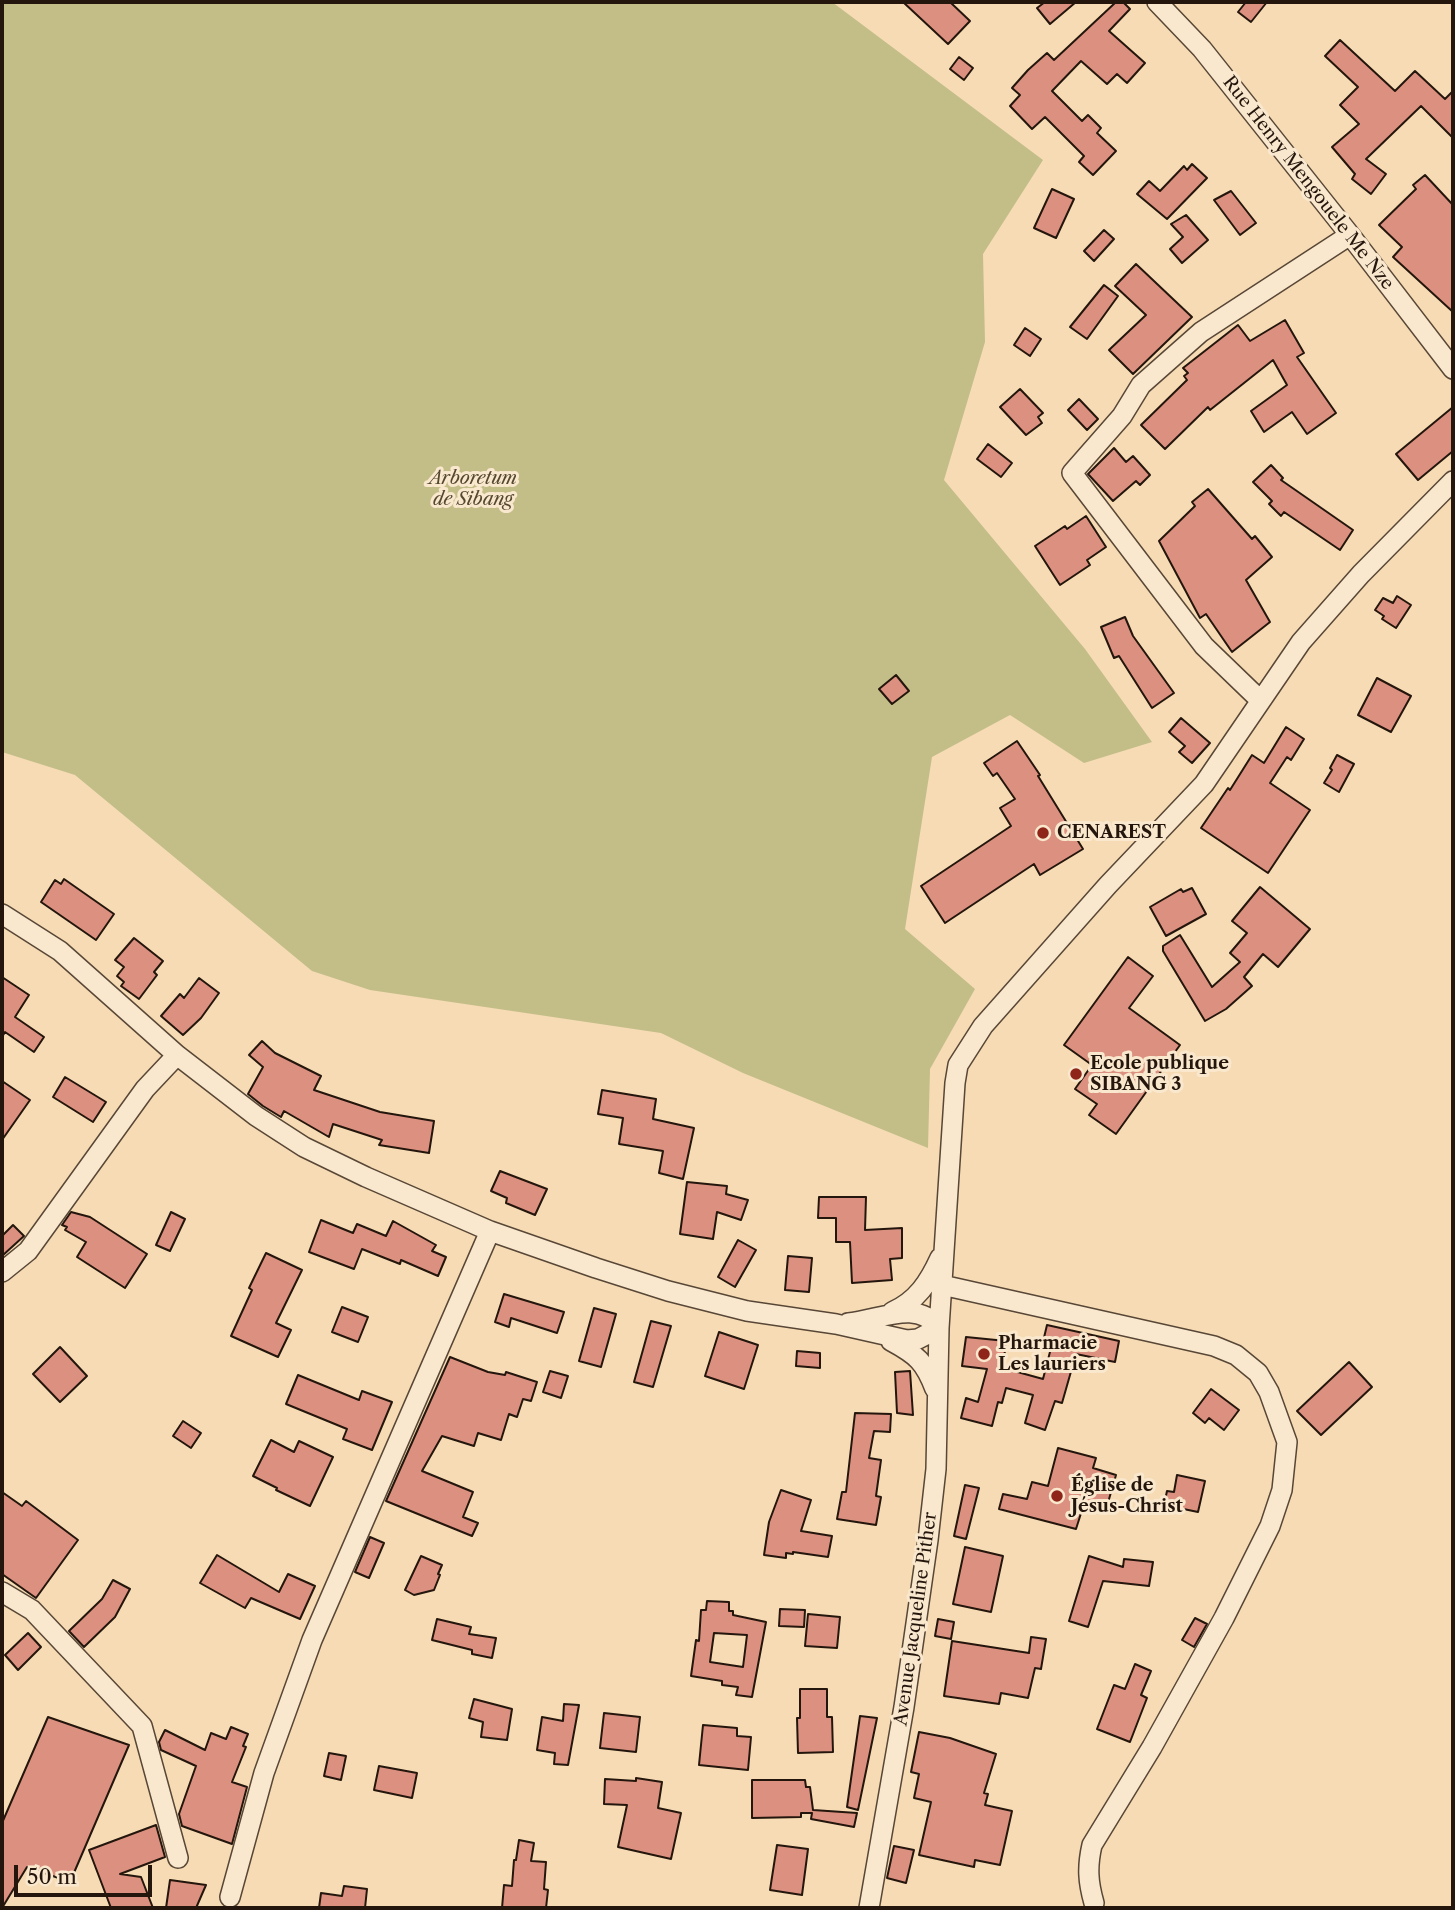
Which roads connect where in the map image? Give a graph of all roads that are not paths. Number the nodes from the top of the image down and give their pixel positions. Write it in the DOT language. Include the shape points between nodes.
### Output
graph roads {
  1 [pos="1157,2"];
  2 [pos="1350,235"];
  3 [pos="1453,369"];
  4 [pos="1453,481"];
  5 [pos="1260,700"];
  6 [pos="2,914"];
  7 [pos="177,1055"];
  8 [pos="490,1231"];
  9 [pos="944,1251"];
  10 [pos="2,1272"];
  11 [pos="942,1285"];
  12 [pos="882,1326"];
  13 [pos="939,1328"];
  14 [pos="939,1398"];
  15 [pos="2,1592"];
  16 [pos="178,1858"];
  17 [pos="230,1897"];
  18 [pos="1094,1903"];
  19 [pos="869,1908"];
  1 -- 2 [label="street, Rue Henry Mengouele Me Nze" via="1202,48"];
  2 -- 3 [label="street, Rue Henry Mengouele Me Nze"];
  2 -- 5 [label="street" via="1201,332 1141,385 1122,415 1072,473 1203,646"];
  4 -- 5 [label="street, Avenue Jacqueline Pither" via="1328,611"];
  5 -- 9 [label="street, Avenue Jacqueline Pither" via="1204,784 1032,968 964,1054 954,1083"];
  6 -- 7 [label="street" via="60,951"];
  7 -- 8 [label="street" via="304,1147"];
  7 -- 10 [label="street" via="145,1089 27,1251"];
  8 -- 12 [label="street" via="698,1300 836,1324"];
  8 -- 17 [label="street" via="312,1640 264,1773"];
  9 -- 11 [label="street, Avenue Jacqueline Pither"];
  9 -- 12 [label="street" via="919,1294"];
  11 -- 13 [label="street, Avenue Jacqueline Pither"];
  11 -- 18 [label="street" via="1214,1346 1236,1355 1258,1373 1287,1442 1282,1490 1270,1526 1191,1678 1092,1845 1088,1880"];
  12 -- 13 [label="street" via="907,1340"];
  12 -- 13 [label="street" via="914,1312 933,1319"];
  12 -- 14 [label="street" via="923,1363"];
  13 -- 14 [label="street, Avenue Jacqueline Pither"];
  14 -- 19 [label="street, Avenue Jacqueline Pither" via="928,1540"];
  15 -- 16 [label="street" via="32,1610 142,1726"];
}
